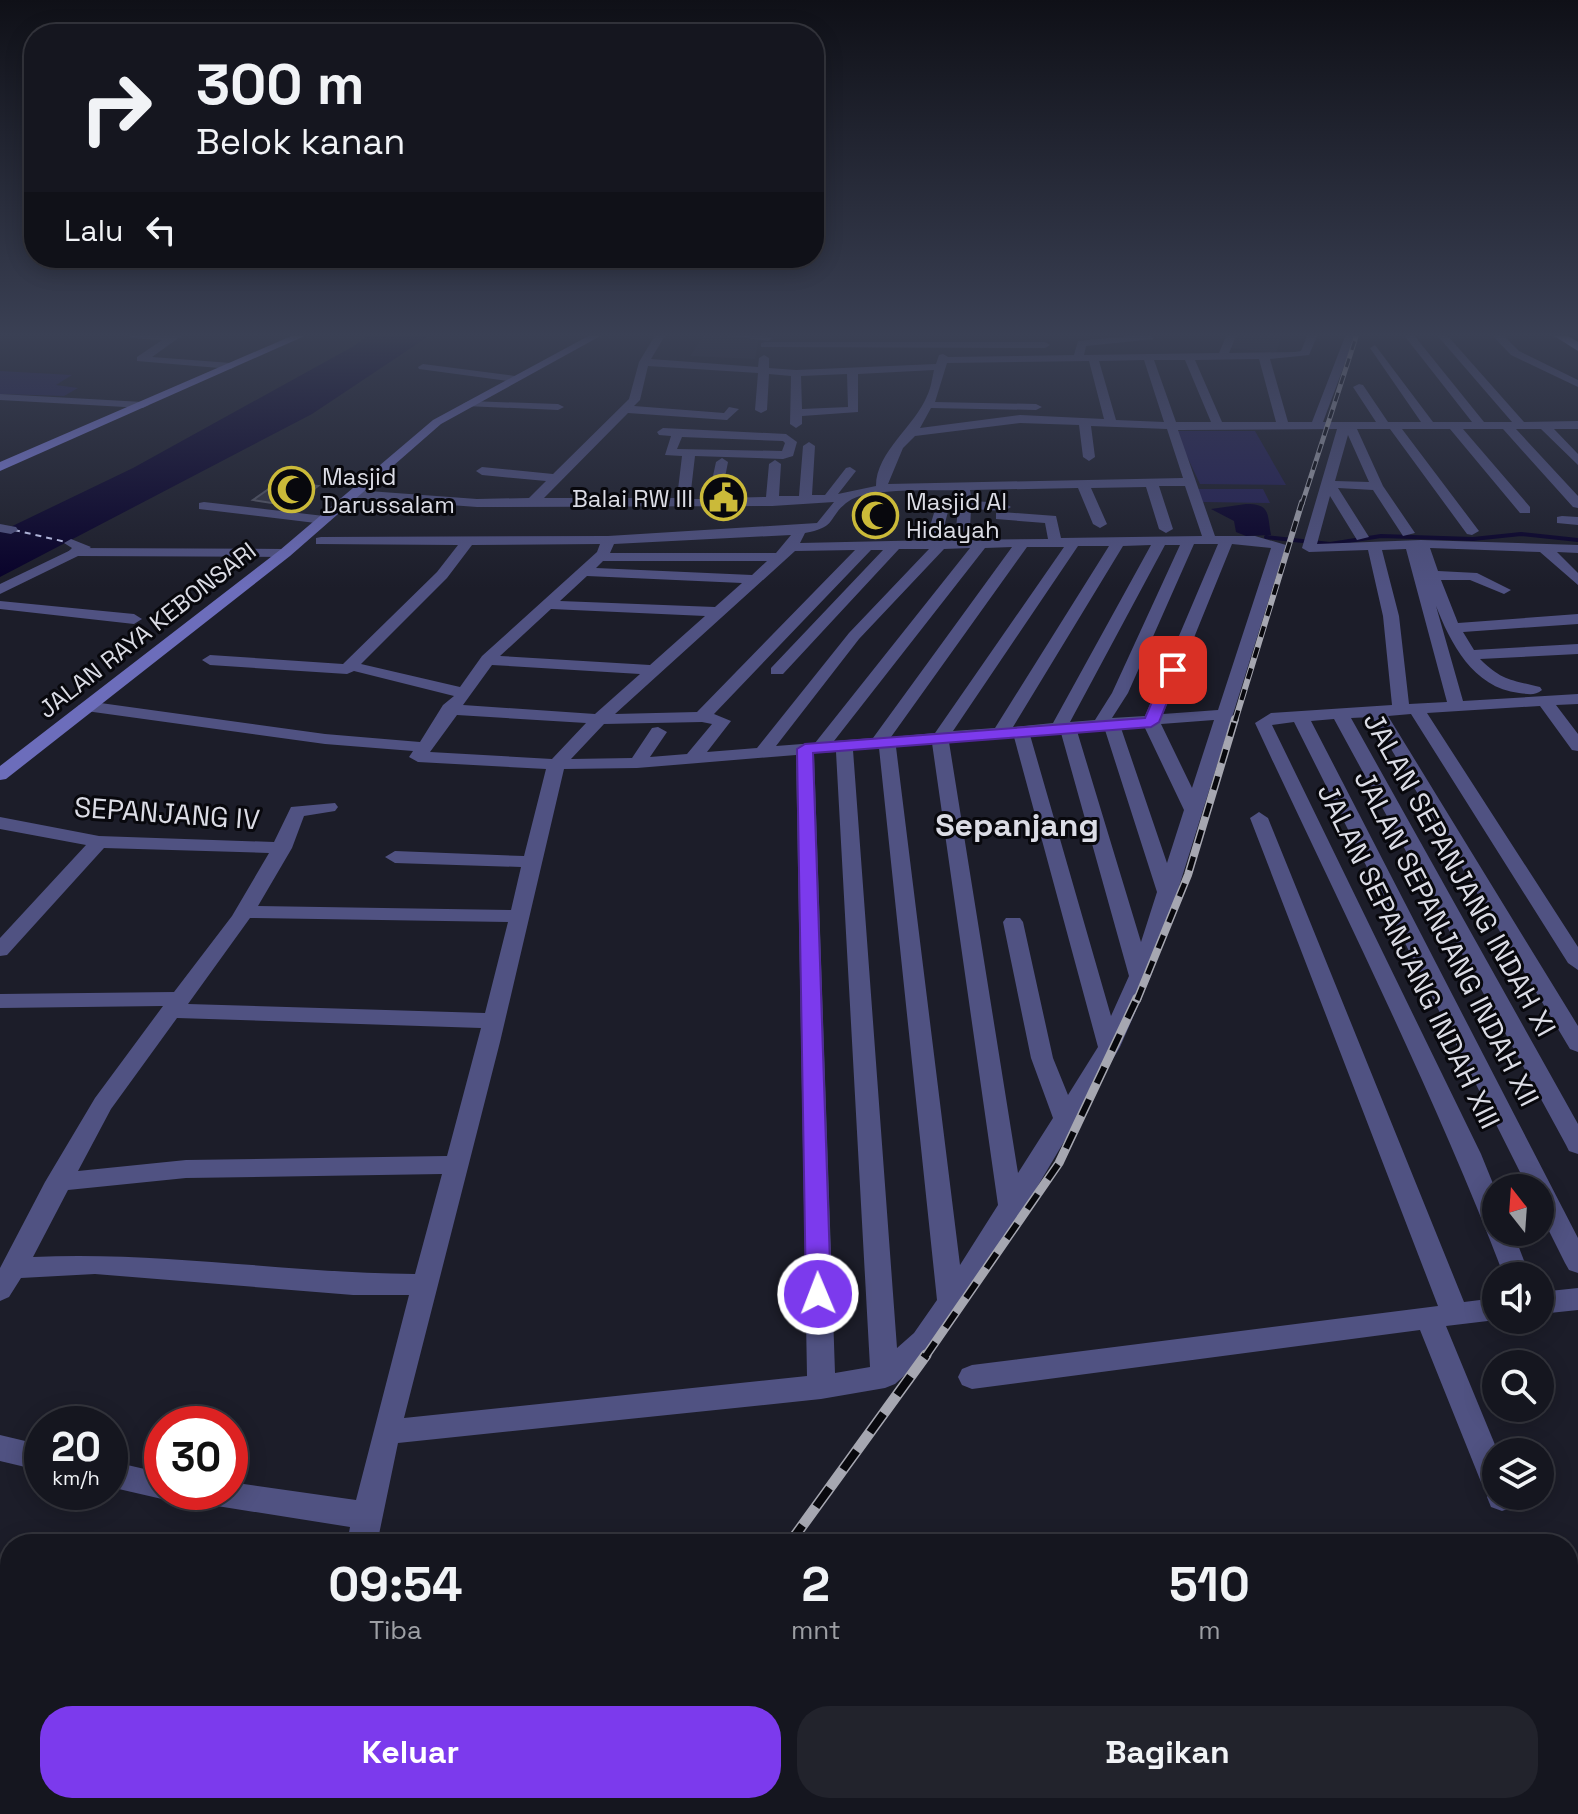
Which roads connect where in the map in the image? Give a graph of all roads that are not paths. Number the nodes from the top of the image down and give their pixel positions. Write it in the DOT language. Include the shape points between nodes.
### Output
graph roads {
  1 [pos="110,419"];
  2 [pos="443,419"];
  3 [pos="617,419"];
  4 [pos="920,419"];
  5 [pos="1110,419"];
  6 [pos="1167,419"];
  7 [pos="1215,419"];
  8 [pos="1281,419"];
  9 [pos="1319,419"];
  10 [pos="1383,419"];
  11 [pos="1425,419"];
  12 [pos="1478,419"];
  13 [pos="1513,419"];
  14 [pos="1085,422"];
  15 [pos="1111,423"];
  16 [pos="1544,425"];
  17 [pos="1578,425"];
  18 [pos="1169,426"];
  19 [pos="1218,426"];
  20 [pos="1283,426"];
  21 [pos="1316,426"];
  22 [pos="1347,426"];
  23 [pos="1389,426"];
  24 [pos="1430,426"];
  25 [pos="1454,426"];
  26 [pos="1481,426"];
  27 [pos="1507,426"];
  28 [pos="1522,426"];
  29 [pos="663,432"];
  30 [pos="678,433"];
  31 [pos="911,433"];
  32 [pos="809,446"];
  33 [pos="689,453"];
  34 [pos="1089,457"];
  35 [pos="1578,461"];
  36 [pos="722,462"];
  37 [pos="4,463"];
  38 [pos="775,464"];
  39 [pos="482,471"];
  40 [pos="850,471"];
  41 [pos="555,478"];
  42 [pos="1082,482"];
  43 [pos="1151,482"];
  44 [pos="1189,482"];
  45 [pos="1007,484"];
  46 [pos="1328,484"];
  47 [pos="967,485"];
  48 [pos="1377,486"];
  49 [pos="355,494"];
  50 [pos="876,494"];
  51 [pos="836,498"];
  52 [pos="805,500"];
  53 [pos="1053,500"];
  54 [pos="532,502"];
  55 [pos="714,502"];
  56 [pos="772,502"];
  57 [pos="683,503"];
  58 [pos="1578,504"];
  59 [pos="965,505"];
  60 [pos="204,506"];
  61 [pos="915,507"];
  62 [pos="941,510"];
  63 [pos="1525,510"];
  64 [pos="1002,512"];
  65 [pos="1051,519"];
  66 [pos="324,520"];
  67 [pos="1562,520"];
  68 [pos="1578,521"];
  69 [pos="1100,524"];
  70 [pos="963,528"];
  71 [pos="806,529"];
  72 [pos="1472,531"];
  73 [pos="997,534"];
  74 [pos="1163,535"];
  75 [pos="1054,538"];
  76 [pos="608,540"];
  77 [pos="1189,540"];
  78 [pos="1219,540"];
  79 [pos="321,541"];
  80 [pos="1368,541"];
  81 [pos="1414,541"];
  82 [pos="1118,543"];
  83 [pos="943,544"];
  84 [pos="981,544"];
  85 [pos="1022,544"];
  86 [pos="1073,544"];
  87 [pos="464,546"];
  88 [pos="867,546"];
  89 [pos="894,546"];
  90 [pos="1545,549"];
  91 [pos="1578,549"];
  92 [pos="288,551"];
  93 [pos="785,552"];
  94 [pos="599,557"];
  95 [pos="582,572"];
  96 [pos="1433,575"];
  97 [pos="756,579"];
  98 [pos="1578,581"];
  99 [pos="0,590"];
  100 [pos="1504,590"];
  101 [pos="0,605"];
  102 [pos="551,605"];
  103 [pos="719,612"];
  104 [pos="134,619"];
  105 [pos="1578,619"];
  106 [pos="1451,628"];
  107 [pos="1578,649"];
  108 [pos="1471,655"];
  109 [pos="210,660"];
  110 [pos="487,660"];
  111 [pos="352,666"];
  112 [pos="653,670"];
  113 [pos="777,671"];
  114 [pos="1578,687"];
  115 [pos="463,693"];
  116 [pos="1578,699"];
  117 [pos="1544,701"];
  118 [pos="1456,705"];
  119 [pos="86,706"];
  120 [pos="1408,708"];
  121 [pos="449,709"];
  122 [pos="1377,711"];
  123 [pos="1224,714"];
  124 [pos="1340,714"];
  125 [pos="1300,716"];
  126 [pos="702,717"];
  127 [pos="599,719"];
  128 [pos="1151,722"];
  129 [pos="1106,726"];
  130 [pos="1063,729"];
  131 [pos="658,732"];
  132 [pos="1021,732"];
  133 [pos="1000,734"];
  134 [pos="940,738"];
  135 [pos="883,743"];
  136 [pos="1578,746"];
  137 [pos="424,747"];
  138 [pos="823,747"];
  139 [pos="762,753"];
  140 [pos="693,758"];
  141 [pos="637,763"];
  142 [pos="556,764"];
  143 [pos="5,767"];
  144 [pos="329,807"];
  145 [pos="1194,811"];
  146 [pos="1259,818"];
  147 [pos="0,823"];
  148 [pos="99,842"];
  149 [pos="283,848"];
  150 [pos="395,857"];
  151 [pos="531,862"];
  152 [pos="1167,892"];
  153 [pos="247,912"];
  154 [pos="519,916"];
  155 [pos="1013,922"];
  156 [pos="0,950"];
  157 [pos="1578,963"];
  158 [pos="1140,976"];
  159 [pos="0,1001"];
  160 [pos="176,1005"];
  161 [pos="494,1021"];
  162 [pos="1578,1044"];
  163 [pos="1109,1047"];
  164 [pos="1066,1121"];
  165 [pos="1578,1145"];
  166 [pos="456,1165"];
  167 [pos="1533,1174"];
  168 [pos="57,1182"];
  169 [pos="1482,1187"];
  170 [pos="1011,1209"];
  171 [pos="1554,1216"];
  172 [pos="1578,1263"];
  173 [pos="7,1279"];
  174 [pos="424,1285"];
  175 [pos="1578,1299"];
  176 [pos="951,1302"];
  177 [pos="1554,1302"];
  178 [pos="1482,1311"];
  179 [pos="1442,1316"];
  180 [pos="885,1376"];
  181 [pos="972,1377"];
  182 [pos="821,1387"];
  183 [pos="386,1432"];
  184 [pos="1482,1439"];
  185 [pos="0,1448"];
  186 [pos="24,1454"];
  187 [pos="248,1503"];
  188 [pos="365,1530"];
  1 -- 37 [label="main road"];
  2 -- 49 [label="main road, JALAN RAYA KEBONSARI"];
  3 -- 41 [label="street"];
  4 -- 31 [label="street"];
  5 -- 15 [label="street"];
  6 -- 18 [label="street"];
  7 -- 19 [label="street"];
  8 -- 20 [label="street"];
  9 -- 21 [label="street"];
  10 -- 23 [label="street"];
  11 -- 24 [label="street"];
  12 -- 26 [label="street"];
  13 -- 28 [label="street"];
  14 -- 15 [label="street"];
  14 -- 31 [label="street" via="1020,419"];
  14 -- 34 [label="street"];
  15 -- 18 [label="street"];
  16 -- 17 [label="street"];
  16 -- 28 [label="street"];
  16 -- 35 [label="street"];
  18 -- 19 [label="street"];
  18 -- 44 [label="street"];
  19 -- 20 [label="street"];
  20 -- 21 [label="street"];
  21 -- 22 [label="street"];
  22 -- 23 [label="street"];
  22 -- 46 [label="street"];
  22 -- 48 [label="street"];
  23 -- 24 [label="street"];
  23 -- 72 [label="street"];
  24 -- 25 [label="street"];
  25 -- 26 [label="street"];
  25 -- 63 [label="street"];
  26 -- 27 [label="street"];
  27 -- 28 [label="street"];
  27 -- 58 [label="street"];
  29 -- 30 [label="street"];
  30 -- 33 [label="street" via="669,452"];
  30 -- 33 [label="street" via="792,440 789,453 783,455"];
  31 -- 50 [label="street" via="898,447"];
  32 -- 52 [label="street"];
  33 -- 57 [label="street"];
  36 -- 55 [label="street"];
  38 -- 56 [label="street"];
  39 -- 41 [label="street"];
  40 -- 51 [label="street"];
  41 -- 54 [label="street"];
  42 -- 43 [label="street"];
  42 -- 45 [label="street"];
  42 -- 69 [label="street"];
  43 -- 44 [label="street"];
  43 -- 74 [label="street"];
  44 -- 78 [label="street"];
  45 -- 47 [label="street"];
  45 -- 64 [label="street"];
  46 -- 48 [label="street"];
  46 -- 80 [label="street"];
  46 -- 80 [label="street" via="1308,543 1321,550"];
  47 -- 50 [label="street"];
  47 -- 59 [label="street"];
  48 -- 81 [label="street"];
  49 -- 54 [label="street"];
  49 -- 66 [label="main road, JALAN RAYA KEBONSARI"];
  50 -- 51 [label="street"];
  51 -- 52 [label="street"];
  51 -- 71 [label="street" via="821,526"];
  52 -- 56 [label="street"];
  53 -- 65 [label="street"];
  54 -- 57 [label="street"];
  55 -- 56 [label="street"];
  55 -- 57 [label="street"];
  59 -- 62 [label="street" via="945,504"];
  59 -- 64 [label="street"];
  59 -- 70 [label="street"];
  60 -- 66 [label="street"];
  61 -- 62 [label="street"];
  62 -- 83 [label="street"];
  64 -- 65 [label="street"];
  64 -- 73 [label="street"];
  65 -- 75 [label="street"];
  66 -- 92 [label="main road, JALAN RAYA KEBONSARI"];
  67 -- 68 [label="street"];
  71 -- 76 [label="street"];
  71 -- 93 [label="street"];
  74 -- 77 [label="street"];
  74 -- 82 [label="street"];
  74 -- 130 [label="street"];
  76 -- 87 [label="street"];
  76 -- 94 [label="street"];
  77 -- 78 [label="street"];
  77 -- 129 [label="street"];
  78 -- 123 [label="street" via="1279,545"];
  78 -- 128 [label="street"];
  79 -- 87 [label="street"];
  80 -- 81 [label="street"];
  80 -- 120 [label="street" via="1391,616"];
  81 -- 90 [label="street"];
  81 -- 96 [label="street"];
  81 -- 118 [label="street"];
  82 -- 86 [label="street"];
  82 -- 133 [label="street"];
  83 -- 84 [label="street"];
  83 -- 89 [label="street"];
  83 -- 139 [label="street" via="854,636"];
  84 -- 85 [label="street"];
  84 -- 138 [label="street"];
  85 -- 86 [label="street"];
  85 -- 135 [label="street"];
  86 -- 134 [label="street"];
  87 -- 92 [label="street"];
  87 -- 111 [label="street"];
  88 -- 89 [label="street"];
  88 -- 93 [label="street"];
  88 -- 126 [label="street"];
  89 -- 113 [label="street"];
  90 -- 91 [label="street"];
  90 -- 98 [label="street"];
  92 -- 99 [label="street" via="73,548"];
  92 -- 119 [label="main road, JALAN RAYA KEBONSARI"];
  93 -- 94 [label="street"];
  93 -- 97 [label="street"];
  94 -- 95 [label="street"];
  95 -- 97 [label="street"];
  95 -- 102 [label="street"];
  96 -- 100 [label="street" via="1472,576"];
  96 -- 106 [label="street"];
  97 -- 103 [label="street"];
  101 -- 104 [label="street"];
  102 -- 103 [label="street"];
  102 -- 110 [label="street"];
  103 -- 112 [label="street"];
  105 -- 106 [label="street"];
  106 -- 108 [label="street"];
  107 -- 108 [label="street"];
  108 -- 114 [label="street" via="1500,687"];
  109 -- 111 [label="street" via="338,671"];
  110 -- 112 [label="street"];
  110 -- 115 [label="street"];
  111 -- 115 [label="street"];
  112 -- 127 [label="street"];
  115 -- 121 [label="street"];
  116 -- 117 [label="street"];
  117 -- 118 [label="street"];
  117 -- 136 [label="street"];
  118 -- 120 [label="street"];
  119 -- 137 [label="street"];
  119 -- 143 [label="main road, JALAN RAYA KEBONSARI"];
  120 -- 122 [label="street"];
  120 -- 157 [label="street"];
  121 -- 127 [label="street"];
  121 -- 137 [label="street"];
  122 -- 124 [label="street"];
  122 -- 162 [label="street"];
  123 -- 128 [label="street"];
  123 -- 145 [label="street"];
  124 -- 125 [label="street"];
  124 -- 165 [label="street, JALAN SEPANJANG INDAH XI"];
  125 -- 167 [label="street, JALAN SEPANJANG INDAH XII"];
  125 -- 169 [label="street, JALAN SEPANJANG INDAH XIII" via="1266,719 1267,734"];
  126 -- 127 [label="street"];
  126 -- 140 [label="street" via="723,721"];
  127 -- 142 [label="street"];
  128 -- 129 [label="street"];
  128 -- 145 [label="street"];
  129 -- 130 [label="street"];
  129 -- 152 [label="street"];
  130 -- 132 [label="street"];
  130 -- 158 [label="street"];
  131 -- 141 [label="street"];
  132 -- 133 [label="street"];
  132 -- 163 [label="street"];
  133 -- 134 [label="street"];
  134 -- 135 [label="street"];
  134 -- 170 [label="street"];
  135 -- 138 [label="street"];
  135 -- 176 [label="street"];
  137 -- 142 [label="street" via="418,757"];
  138 -- 139 [label="street"];
  138 -- 180 [label="street"];
  138 -- 182 [label="street"];
  139 -- 140 [label="street"];
  140 -- 141 [label="street"];
  141 -- 142 [label="street"];
  142 -- 151 [label="street"];
  144 -- 149 [label="street" via="298,810"];
  145 -- 152 [label="street"];
  146 -- 179 [label="street"];
  147 -- 148 [label="street, SEPANJANG IV"];
  148 -- 149 [label="street, SEPANJANG IV"];
  148 -- 156 [label="street"];
  149 -- 153 [label="street"];
  150 -- 151 [label="street"];
  151 -- 154 [label="street"];
  152 -- 158 [label="street"];
  153 -- 154 [label="street"];
  153 -- 160 [label="street"];
  154 -- 161 [label="street"];
  155 -- 164 [label="street" via="1042,1058"];
  158 -- 163 [label="street"];
  159 -- 160 [label="street"];
  160 -- 161 [label="street"];
  160 -- 168 [label="street" via="118,1080"];
  161 -- 166 [label="street"];
  163 -- 164 [label="street"];
  164 -- 170 [label="street"];
  166 -- 168 [label="street" via="186,1169"];
  166 -- 174 [label="street"];
  168 -- 173 [label="street"];
  170 -- 176 [label="street"];
  171 -- 172 [label="street, JALAN SEPANJANG INDAH XII"];
  173 -- 174 [label="street" via="95,1264"];
  174 -- 183 [label="street"];
  175 -- 177 [label="street"];
  176 -- 180 [label="street" via="924,1341"];
  178 -- 179 [label="street"];
  179 -- 181 [label="street"];
  179 -- 184 [label="street"];
  180 -- 182 [label="street"];
  182 -- 183 [label="street"];
  183 -- 188 [label="street"];
  185 -- 186 [label="street"];
  187 -- 188 [label="street"];
}
